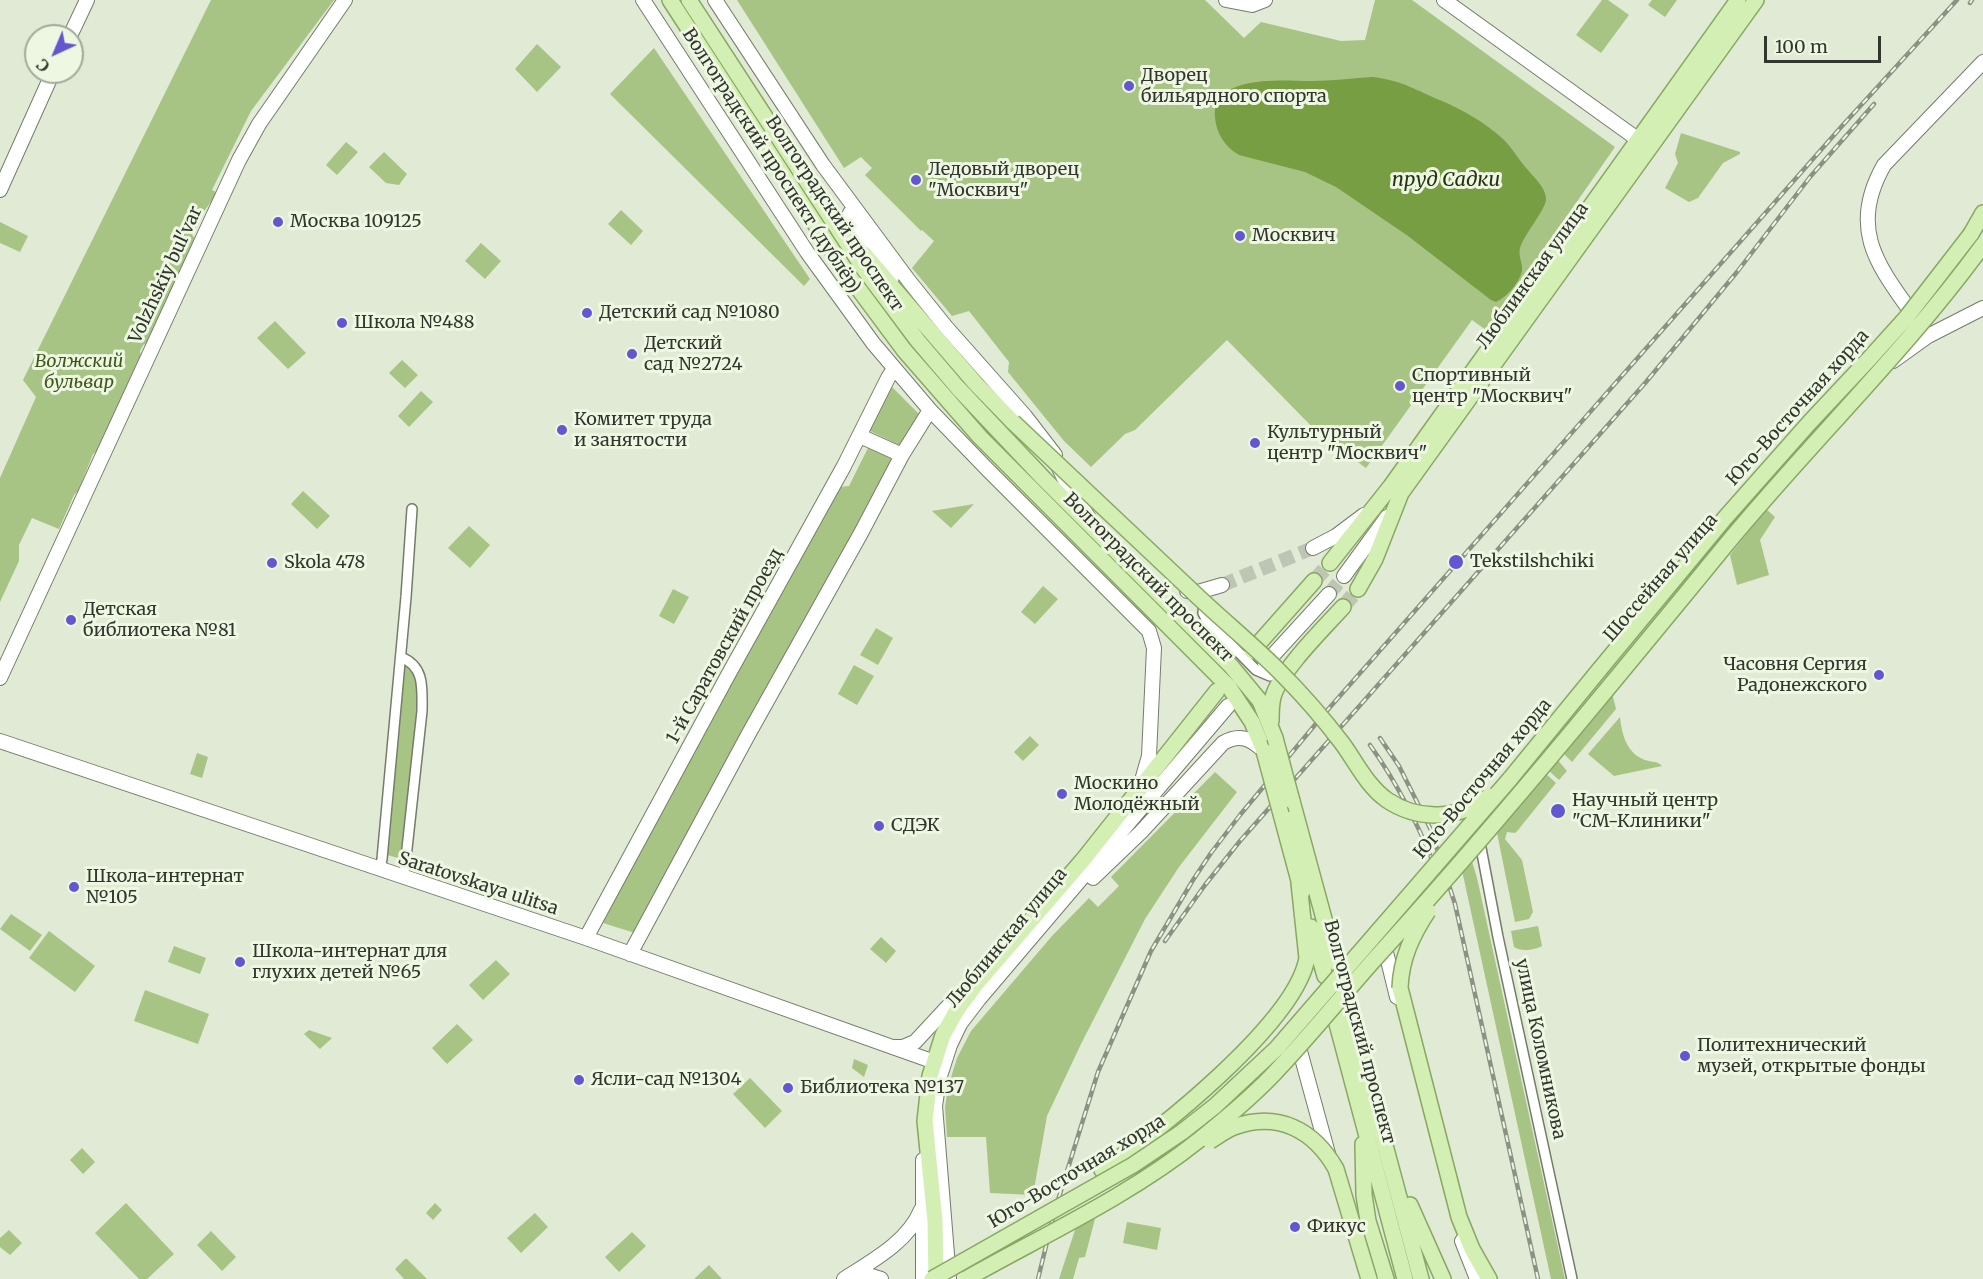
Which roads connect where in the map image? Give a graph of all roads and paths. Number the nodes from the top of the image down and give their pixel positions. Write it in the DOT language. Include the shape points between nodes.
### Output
graph roads {
  1 [pos="87,0"];
  2 [pos="345,0"];
  3 [pos="643,0"];
  4 [pos="657,0"];
  5 [pos="670,0"];
  6 [pos="689,0"];
  7 [pos="715,0"];
  8 [pos="1226,0"];
  9 [pos="1265,0"];
  10 [pos="1444,0"];
  11 [pos="1738,0"];
  12 [pos="1756,0"];
  13 [pos="653,15"];
  14 [pos="76,24"];
  15 [pos="1983,62"];
  16 [pos="1983,71"];
  17 [pos="48,84"];
  18 [pos="1959,87"];
  19 [pos="1644,144"];
  20 [pos="823,165"];
  21 [pos="0,190"];
  22 [pos="827,212"];
  23 [pos="1983,213"];
  24 [pos="1983,245"];
  25 [pos="1983,308"];
  26 [pos="915,311"];
  27 [pos="1928,336"];
  28 [pos="894,369"];
  29 [pos="930,410"];
  30 [pos="860,436"];
  31 [pos="1050,447"];
  32 [pos="902,455"];
  33 [pos="1016,500"];
  34 [pos="1397,500"];
  35 [pos="1374,508"];
  36 [pos="412,509"];
  37 [pos="1113,548"];
  38 [pos="1313,548"];
  39 [pos="1330,563"];
  40 [pos="1116,574"];
  41 [pos="1344,576"];
  42 [pos="1314,581"];
  43 [pos="1219,586"];
  44 [pos="1358,589"];
  45 [pos="1329,594"];
  46 [pos="1343,607"];
  47 [pos="1252,651"];
  48 [pos="401,657"];
  49 [pos="1265,664"];
  50 [pos="1290,668"];
  51 [pos="0,678"];
  52 [pos="1217,692"];
  53 [pos="1228,706"];
  54 [pos="1273,731"];
  55 [pos="0,741"];
  56 [pos="1264,751"];
  57 [pos="1509,779"];
  58 [pos="1139,789"];
  59 [pos="1473,826"];
  60 [pos="1450,852"];
  61 [pos="380,870"];
  62 [pos="1432,873"];
  63 [pos="1454,873"];
  64 [pos="402,878"];
  65 [pos="1299,883"];
  66 [pos="1055,910"];
  67 [pos="1381,932"];
  68 [pos="586,938"];
  69 [pos="630,954"];
  70 [pos="977,983"];
  71 [pos="890,1047"];
  72 [pos="938,1063"];
  73 [pos="1356,1096"];
  74 [pos="927,1140"];
  75 [pos="1386,1147"];
  76 [pos="1137,1183"];
  77 [pos="923,1205"];
  78 [pos="1017,1230"];
  79 [pos="844,1279"];
  80 [pos="881,1279"];
  81 [pos="923,1279"];
  82 [pos="934,1279"];
  83 [pos="949,1279"];
  84 [pos="966,1279"];
  85 [pos="1367,1279"];
  86 [pos="1386,1279"];
  87 [pos="1405,1279"];
  88 [pos="1421,1279"];
  89 [pos="1443,1279"];
  90 [pos="1477,1279"];
  91 [pos="1488,1279"];
  92 [pos="1572,1279"];
  1 -- 14 [label="main road"];
  2 -- 51 [label="main road, Volzhskiy bul'var" via="259,124 239,160"];
  3 -- 13 [label="main road, Волгоградский проспект (дублёр)"];
  4 -- 13 [label="main road"];
  5 -- 40 [label="main road, Волгоградский проспект" via="849,276 911,358 980,437"];
  6 -- 22 [label="main road, Волгоградский проспект"];
  7 -- 20 [label="main road"];
  8 -- 9 [label="main road" via="1252,5"];
  10 -- 19 [label="main road"];
  11 -- 19 [label="main road, Люблинская улица"];
  12 -- 19 [label="main road, Люблинская улица"];
  13 -- 28 [label="main road, Волгоградский проспект (дублёр)" via="807,252"];
  15 -- 18 [label="main road"];
  16 -- 18 [label="main road"];
  17 -- 21 [label="main road"];
  18 -- 27 [label="main road" via="1884,165 1869,200 1869,238 1876,259"];
  19 -- 34 [label="main road, Люблинская улица"];
  19 -- 35 [label="main road, Люблинская улица"];
  20 -- 26 [label="main road"];
  20 -- 31 [label="main road" via="909,281"];
  22 -- 26 [label="main road"];
  22 -- 37 [label="main road, Волгоградский проспект" via="935,362"];
  23 -- 57 [label="main road, Юго-Восточная хорда, bridge" via="1905,318 1725,518"];
  24 -- 63 [label="main road, Юго-Восточная хорда, bridge" via="1918,328 1739,530"];
  25 -- 27 [label="main road, Шоссейная улица"];
  26 -- 57 [label="main road, bridge" via="1013,422 1278,670 1387,800 1414,812 1457,813 1482,802"];
  27 -- 59 [label="main road, Шоссейная улица" via="1851,396 1797,451"];
  28 -- 29 [label="main road, Волгоградский проспект (дублёр)"];
  28 -- 30 [label="main road, 1-й Саратовский проезд"];
  29 -- 32 [label="main road"];
  29 -- 33 [label="main road, Волгоградский проспект (дублёр)"];
  30 -- 32 [label="main road"];
  30 -- 68 [label="main road, 1-й Саратовский проезд"];
  31 -- 37 [label="main road" via="1077,500"];
  31 -- 43 [label="main road" via="1079,488 1170,580 1191,592"];
  32 -- 69 [label="main road"];
  33 -- 40 [label="main road, Волгоградский проспект (дублёр)"];
  33 -- 58 [label="main road, Волгоградский проспект (дублёр)" via="1152,636 1149,756"];
  34 -- 41 [label="main road, Люблинская улица"];
  34 -- 44 [label="main road" via="1375,559"];
  35 -- 38 [label="main road"];
  35 -- 39 [label="main road, Люблинская улица"];
  36 -- 48 [label="street"];
  37 -- 54 [label="main road, Волгоградский проспект" via="1231,666 1260,701"];
  40 -- 56 [label="main road, Волгоградский проспект" via="1229,687 1252,722"];
  42 -- 47 [label="main road"];
  43 -- 50 [label="street" via="1207,595 1202,607 1210,624 1260,674 1276,675"];
  45 -- 49 [label="main road"];
  46 -- 50 [label="main road"];
  48 -- 61 [label="street"];
  48 -- 64 [label="street" via="412,662 422,688"];
  50 -- 54 [label="main road" via="1275,693"];
  52 -- 58 [label="main road, Люблинская улица"];
  53 -- 66 [label="main road, Люблинская улица"];
  54 -- 75 [label="main road, Волгоградский проспект, bridge"];
  55 -- 61 [label="main road, Saratovskaya ulitsa"];
  56 -- 65 [label="main road, Волгоградский проспект, bridge"];
  56 -- 66 [label="main road" via="1243,738 1223,743 1141,832"];
  57 -- 78 [label="main road, Юго-Восточная хорда, bridge" via="1250,1075 1182,1132 1134,1165"];
  58 -- 70 [label="main road, Люблинская улица"];
  59 -- 60 [label="main road, Шоссейная улица"];
  59 -- 92 [label="street, улица Коломникова" via="1481,848"];
  61 -- 64 [label="main road, Saratovskaya ulitsa"];
  62 -- 67 [label="main road"];
  63 -- 76 [label="main road, Юго-Восточная хорда, bridge" via="1257,1091 1196,1142"];
  63 -- 91 [label="main road, bridge" via="1411,939 1400,988 1459,1217"];
  64 -- 68 [label="main road, Saratovskaya ulitsa"];
  65 -- 73 [label="main road, Волгоградский проспект"];
  65 -- 78 [label="main road, bridge" via="1306,958 1288,1000 1236,1058 1162,1126"];
  66 -- 72 [label="main road, Люблинская улица" via="966,1016"];
  67 -- 85 [label="main road" via="1304,1017 1296,1035"];
  67 -- 90 [label="main road" via="1451,1212"];
  68 -- 69 [label="main road, Saratovskaya ulitsa"];
  69 -- 71 [label="main road, Saratovskaya ulitsa"];
  70 -- 71 [label="main road" via="955,999 915,1042"];
  70 -- 72 [label="main road, Люблинская улица" via="951,1021"];
  71 -- 72 [label="main road, Saratovskaya ulitsa"];
  72 -- 74 [label="main road, Люблинская улица" via="927,1089"];
  72 -- 83 [label="main road, Люблинская улица" via="935,1122"];
  73 -- 86 [label="main road" via="1368,1221"];
  73 -- 87 [label="main road, Волгоградский проспект"];
  74 -- 77 [label="main road"];
  74 -- 82 [label="main road, Люблинская улица" via="935,1221"];
  75 -- 88 [label="main road, Волгоградский проспект"];
  75 -- 89 [label="main road"];
  76 -- 84 [label="main road, Юго-Восточная хорда, bridge"];
  76 -- 85 [label="main road, bridge" via="1232,1128 1266,1121 1296,1128 1319,1145 1336,1169"];
  77 -- 79 [label="main road" via="913,1228 904,1237"];
  77 -- 81 [label="main road"];
  78 -- 82 [label="main road, Юго-Восточная хорда, bridge"];
  79 -- 80 [label="main road" via="865,1274"];
}
